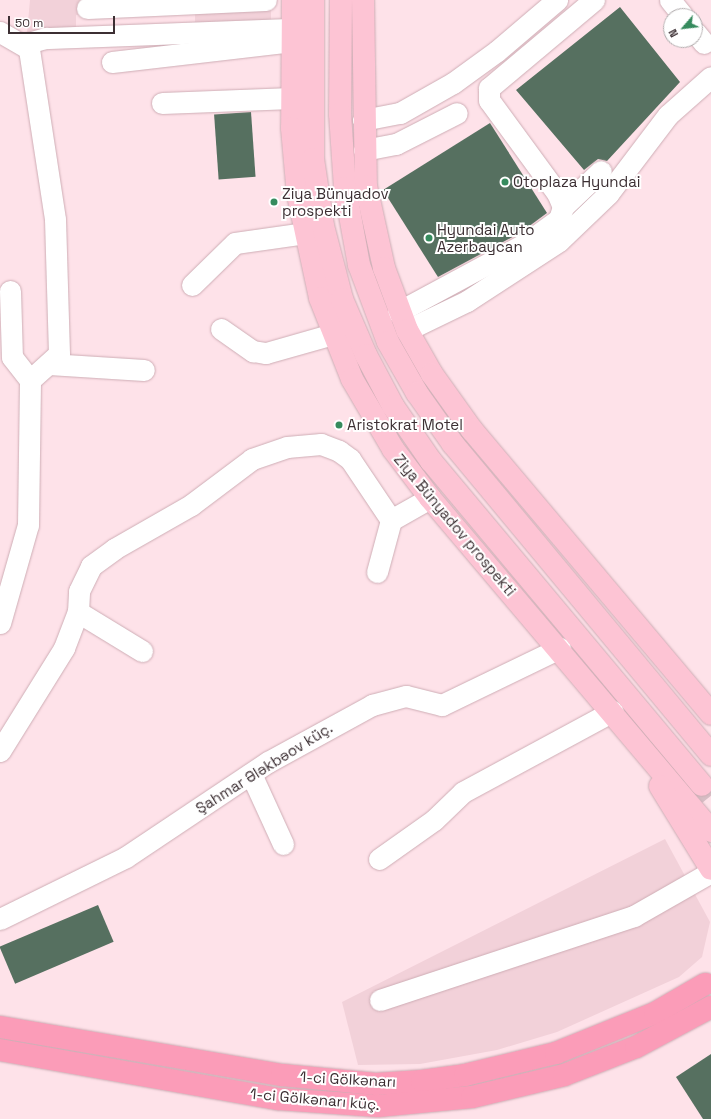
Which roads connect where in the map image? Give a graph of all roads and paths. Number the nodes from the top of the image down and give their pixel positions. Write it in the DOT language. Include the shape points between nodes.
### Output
graph roads {
  1 [pos="266,0"];
  2 [pos="293,0"];
  3 [pos="313,0"];
  4 [pos="341,0"];
  5 [pos="363,0"];
  6 [pos="557,0"];
  7 [pos="594,0"];
  8 [pos="670,0"];
  9 [pos="86,4"];
  10 [pos="676,8"];
  11 [pos="0,32"];
  12 [pos="292,35"];
  13 [pos="89,37"];
  14 [pos="28,48"];
  15 [pos="112,62"];
  16 [pos="711,77"];
  17 [pos="292,98"];
  18 [pos="162,102"];
  19 [pos="458,113"];
  20 [pos="340,114"];
  21 [pos="363,120"];
  22 [pos="292,128"];
  23 [pos="364,150"];
  24 [pos="601,171"];
  25 [pos="563,207"];
  26 [pos="305,233"];
  27 [pos="333,268"];
  28 [pos="192,285"];
  29 [pos="10,290"];
  30 [pos="403,321"];
  31 [pos="222,329"];
  32 [pos="332,334"];
  33 [pos="49,364"];
  34 [pos="144,370"];
  35 [pos="30,380"];
  36 [pos="430,498"];
  37 [pos="391,520"];
  38 [pos="377,572"];
  39 [pos="78,612"];
  40 [pos="0,623"];
  41 [pos="560,648"];
  42 [pos="142,650"];
  43 [pos="613,711"];
  44 [pos="711,714"];
  45 [pos="0,751"];
  46 [pos="711,755"];
  47 [pos="251,774"];
  48 [pos="702,785"];
  49 [pos="687,800"];
  50 [pos="711,814"];
  51 [pos="711,831"];
  52 [pos="283,844"];
  53 [pos="379,859"];
  54 [pos="711,871"];
  55 [pos="0,920"];
  56 [pos="709,981"];
  57 [pos="380,1000"];
  58 [pos="711,1007"];
  59 [pos="0,1028"];
  60 [pos="0,1050"];
  1 -- 9 [label="street"];
  2 -- 12 [label="main road, Ziya Bünyadov prospekti"];
  3 -- 27 [label="main road, Ziya Bünyadov prospekti" via="314,159"];
  4 -- 20 [label="main road"];
  5 -- 21 [label="main road"];
  6 -- 21 [label="street" via="497,51 447,86 400,113"];
  7 -- 25 [label="street" via="489,88 489,100"];
  8 -- 10 [label="street"];
  9 -- 13 [label="street"];
  11 -- 14 [label="street"];
  12 -- 13 [label="street"];
  12 -- 15 [label="street"];
  12 -- 17 [label="main road, Ziya Bünyadov prospekti"];
  13 -- 14 [label="street" via="32,40"];
  14 -- 33 [label="street" via="55,219 59,354"];
  16 -- 30 [label="street" via="668,115 608,194 559,241 466,301"];
  17 -- 18 [label="street"];
  17 -- 22 [label="main road, Ziya Bünyadov prospekti"];
  19 -- 23 [label="street" via="396,144"];
  20 -- 30 [label="main road" via="365,227"];
  20 -- 46 [label="main road" via="345,188 359,264 388,342 416,393 452,444"];
  21 -- 23 [label="main road"];
  22 -- 26 [label="main road, Ziya Bünyadov prospekti"];
  22 -- 27 [label="main road" via="311,211"];
  23 -- 30 [label="main road" via="371,215"];
  24 -- 25 [label="street"];
  25 -- 30 [label="street" via="559,219 526,243"];
  26 -- 28 [label="street" via="235,243"];
  26 -- 32 [label="main road, Ziya Bünyadov prospekti"];
  27 -- 48 [label="main road, Ziya Bünyadov prospekti" via="366,355 408,430"];
  29 -- 35 [label="street" via="12,356"];
  30 -- 44 [label="main road" via="432,374 472,430"];
  31 -- 32 [label="street" via="253,352 266,353"];
  32 -- 36 [label="main road, Ziya Bünyadov prospekti" via="372,417"];
  33 -- 34 [label="street"];
  33 -- 35 [label="street" via="36,371"];
  35 -- 40 [label="street" via="28,525"];
  36 -- 37 [label="street"];
  36 -- 41 [label="main road, Ziya Bünyadov prospekti"];
  37 -- 38 [label="street"];
  37 -- 39 [label="street" via="350,459 320,444 287,447 252,459 191,505 114,549 91,566 79,591"];
  39 -- 42 [label="street"];
  39 -- 45 [label="street" via="49,677"];
  41 -- 43 [label="main road, Ziya Bünyadov prospekti"];
  41 -- 47 [label="street, Şahmar Ələkbəov küç." via="442,705 406,696 372,705 298,744"];
  43 -- 49 [label="main road, Ziya Bünyadov prospekti"];
  43 -- 53 [label="street" via="463,792 438,817"];
  43 -- 54 [label="main road"];
  47 -- 52 [label="street"];
  47 -- 55 [label="street, Şahmar Ələkbəov küç." via="126,857"];
  49 -- 50 [label="main road"];
  49 -- 51 [label="main road, Ziya Bünyadov prospekti"];
  54 -- 57 [label="street" via="634,916"];
  56 -- 59 [label="highway, 1-ci Gölkənarı" via="655,1013 556,1052 465,1075 415,1082 376,1084 282,1075"];
  58 -- 60 [label="highway, 1-ci Gölkənarı küç." via="636,1047 564,1075 472,1097 378,1106 279,1099"];
}
